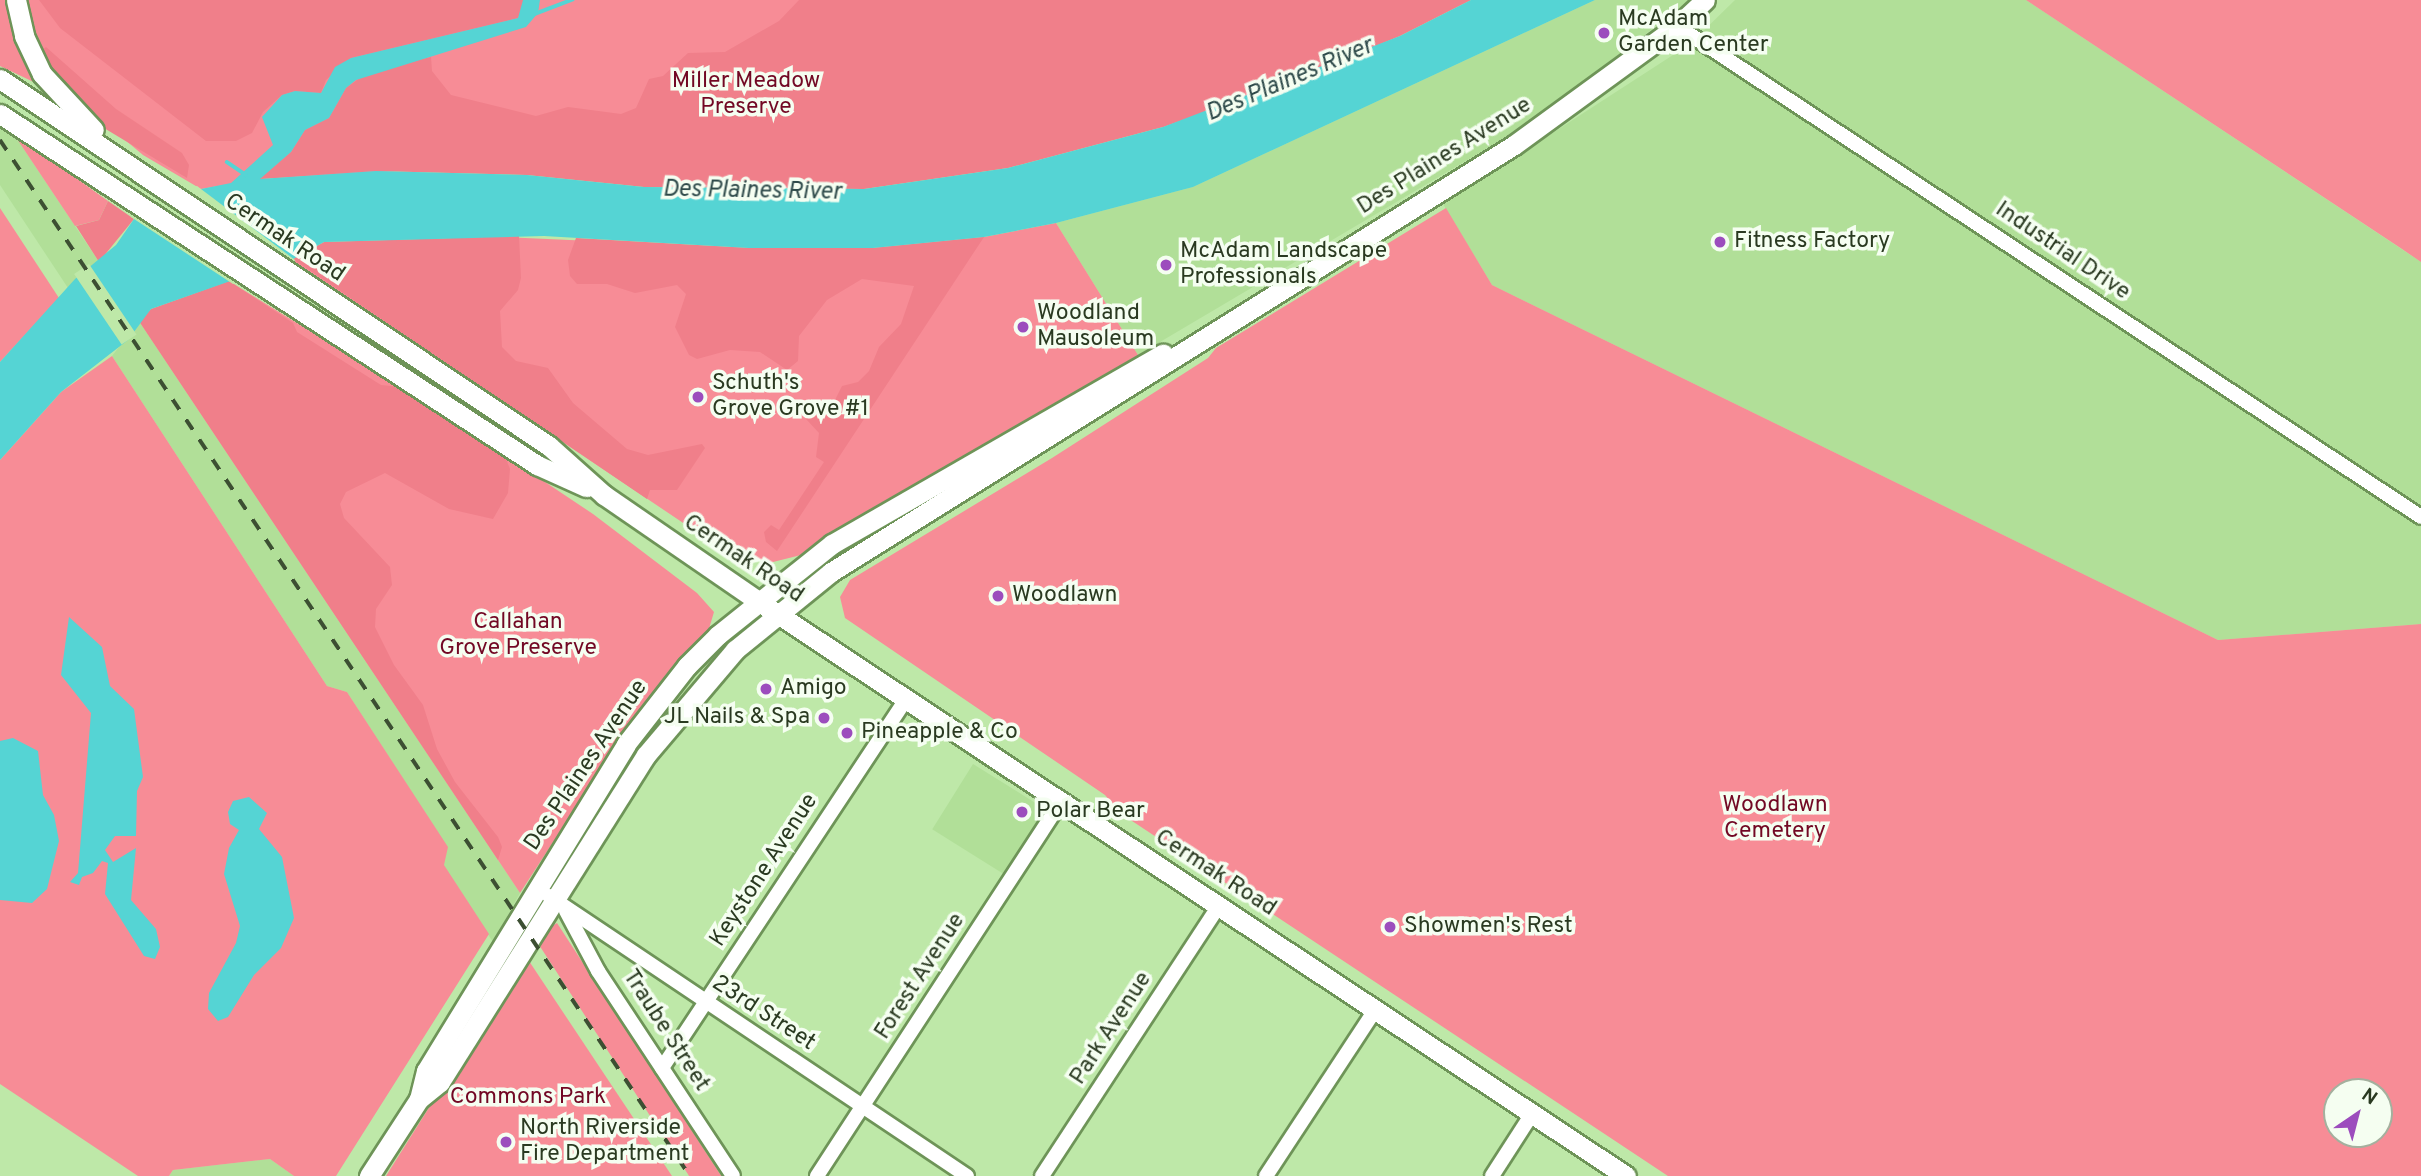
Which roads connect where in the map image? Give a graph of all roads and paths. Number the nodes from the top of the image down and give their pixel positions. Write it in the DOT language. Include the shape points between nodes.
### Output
graph roads {
  1 [pos="16,0"];
  2 [pos="1705,0"];
  3 [pos="1677,26"];
  4 [pos="0,79"];
  5 [pos="0,106"];
  6 [pos="8,119"];
  7 [pos="124,161"];
  8 [pos="1199,338"];
  9 [pos="604,495"];
  10 [pos="2421,517"];
  11 [pos="758,601"];
  12 [pos="778,614"];
  13 [pos="906,699"];
  14 [pos="1062,802"];
  15 [pos="536,887"];
  16 [pos="559,903"];
  17 [pos="1219,906"];
  18 [pos="705,1003"];
  19 [pos="1375,1010"];
  20 [pos="662,1068"];
  21 [pos="418,1100"];
  22 [pos="863,1107"];
  23 [pos="1532,1114"];
  24 [pos="369,1176"];
  25 [pos="733,1176"];
  26 [pos="817,1176"];
  27 [pos="967,1176"];
  28 [pos="1042,1176"];
  29 [pos="1266,1176"];
  30 [pos="1492,1176"];
  31 [pos="1626,1176"];
  1 -- 7 [label="main road" via="24,36 42,74"];
  2 -- 3 [label="main road, Des Plaines Avenue"];
  3 -- 8 [label="main road, Des Plaines Avenue" via="1514,145"];
  3 -- 10 [label="street, Industrial Drive"];
  4 -- 7 [label="main road, Cermak Road"];
  5 -- 6 [label="main road, Cermak Road"];
  6 -- 9 [label="main road, Cermak Road" via="537,466"];
  7 -- 9 [label="main road, Cermak Road" via="549,446"];
  8 -- 11 [label="main road, Des Plaines Avenue" via="1130,369 935,482 832,544"];
  8 -- 12 [label="main road, Des Plaines Avenue" via="1138,383 831,572"];
  9 -- 11 [label="main road, Cermak Road"];
  11 -- 12 [label="main road, Cermak Road"];
  11 -- 15 [label="main road, Des Plaines Avenue" via="687,666 645,717"];
  12 -- 13 [label="main road, Cermak Road"];
  12 -- 16 [label="main road, Des Plaines Avenue" via="735,650 670,723"];
  13 -- 14 [label="main road, Cermak Road"];
  13 -- 18 [label="street, Keystone Avenue"];
  14 -- 17 [label="main road, Cermak Road"];
  14 -- 22 [label="street, Forest Avenue"];
  15 -- 16 [label="street, 23rd Street"];
  15 -- 21 [label="main road, Des Plaines Avenue" via="426,1071"];
  16 -- 18 [label="street, 23rd Street"];
  16 -- 20 [label="street, Traube Street"];
  16 -- 21 [label="main road, Des Plaines Avenue" via="440,1082"];
  17 -- 19 [label="main road, Cermak Road"];
  17 -- 28 [label="street, Park Avenue"];
  18 -- 20 [label="street, Keystone Avenue"];
  18 -- 22 [label="street, 23rd Street"];
  19 -- 23 [label="main road, Cermak Road"];
  19 -- 29 [label="street"];
  20 -- 25 [label="street, Traube Street"];
  21 -- 24 [label="main road, Des Plaines Avenue"];
  22 -- 26 [label="street, Forest Avenue"];
  22 -- 27 [label="street, 23rd Street"];
  23 -- 30 [label="street"];
  23 -- 31 [label="main road, Cermak Road"];
}
